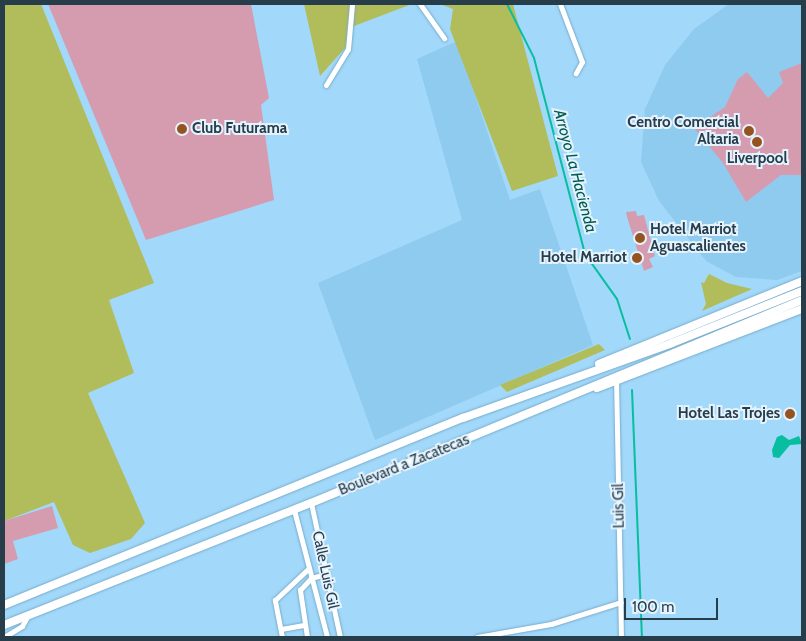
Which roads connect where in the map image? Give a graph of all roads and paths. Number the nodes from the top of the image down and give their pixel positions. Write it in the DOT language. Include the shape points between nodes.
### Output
graph roads {
  1 [pos="352,4"];
  2 [pos="420,4"];
  3 [pos="560,4"];
  4 [pos="444,38"];
  5 [pos="576,73"];
  6 [pos="326,85"];
  7 [pos="802,281"];
  8 [pos="802,291"];
  9 [pos="802,300"];
  10 [pos="802,310"];
  11 [pos="574,376"];
  12 [pos="616,379"];
  13 [pos="311,503"];
  14 [pos="294,510"];
  15 [pos="308,569"];
  16 [pos="326,574"];
  17 [pos="311,578"];
  18 [pos="621,602"];
  19 [pos="4,604"];
  20 [pos="28,615"];
  21 [pos="4,624"];
  22 [pos="304,624"];
  23 [pos="281,629"];
  24 [pos="4,637"];
  25 [pos="282,637"];
  26 [pos="307,637"];
  27 [pos="327,637"];
  28 [pos="340,637"];
  29 [pos="477,637"];
  30 [pos="622,637"];
  1 -- 6 [label="street" via="348,49"];
  2 -- 4 [label="street"];
  3 -- 5 [label="street" via="582,62"];
  7 -- 11 [label="main road"];
  8 -- 11 [label="main road, Boulevard a Zacatecas" via="672,343"];
  9 -- 12 [label="main road, Boulevard a Zacatecas"];
  10 -- 12 [label="main road"];
  11 -- 19 [label="main road, Boulevard a Zacatecas"];
  12 -- 13 [label="main road, Boulevard a Zacatecas"];
  12 -- 18 [label="street, Luis Gil"];
  13 -- 14 [label="main road, Boulevard a Zacatecas"];
  13 -- 16 [label="street, Calle Luis Gil"];
  14 -- 15 [label="street, Calle Luis Gil"];
  14 -- 20 [label="main road, Boulevard a Zacatecas"];
  15 -- 17 [label="street, Calle Luis Gil"];
  15 -- 23 [label="street" via="275,600"];
  16 -- 17 [label="street"];
  16 -- 28 [label="street, Calle Luis Gil"];
  17 -- 22 [label="street" via="300,590"];
  17 -- 27 [label="street, Calle Luis Gil"];
  18 -- 29 [label="street" via="551,624"];
  18 -- 30 [label="street, Luis Gil"];
  20 -- 21 [label="main road, Boulevard a Zacatecas"];
  20 -- 24 [label="street" via="22,626"];
  22 -- 23 [label="street"];
  22 -- 26 [label="street"];
  23 -- 25 [label="street"];
}
